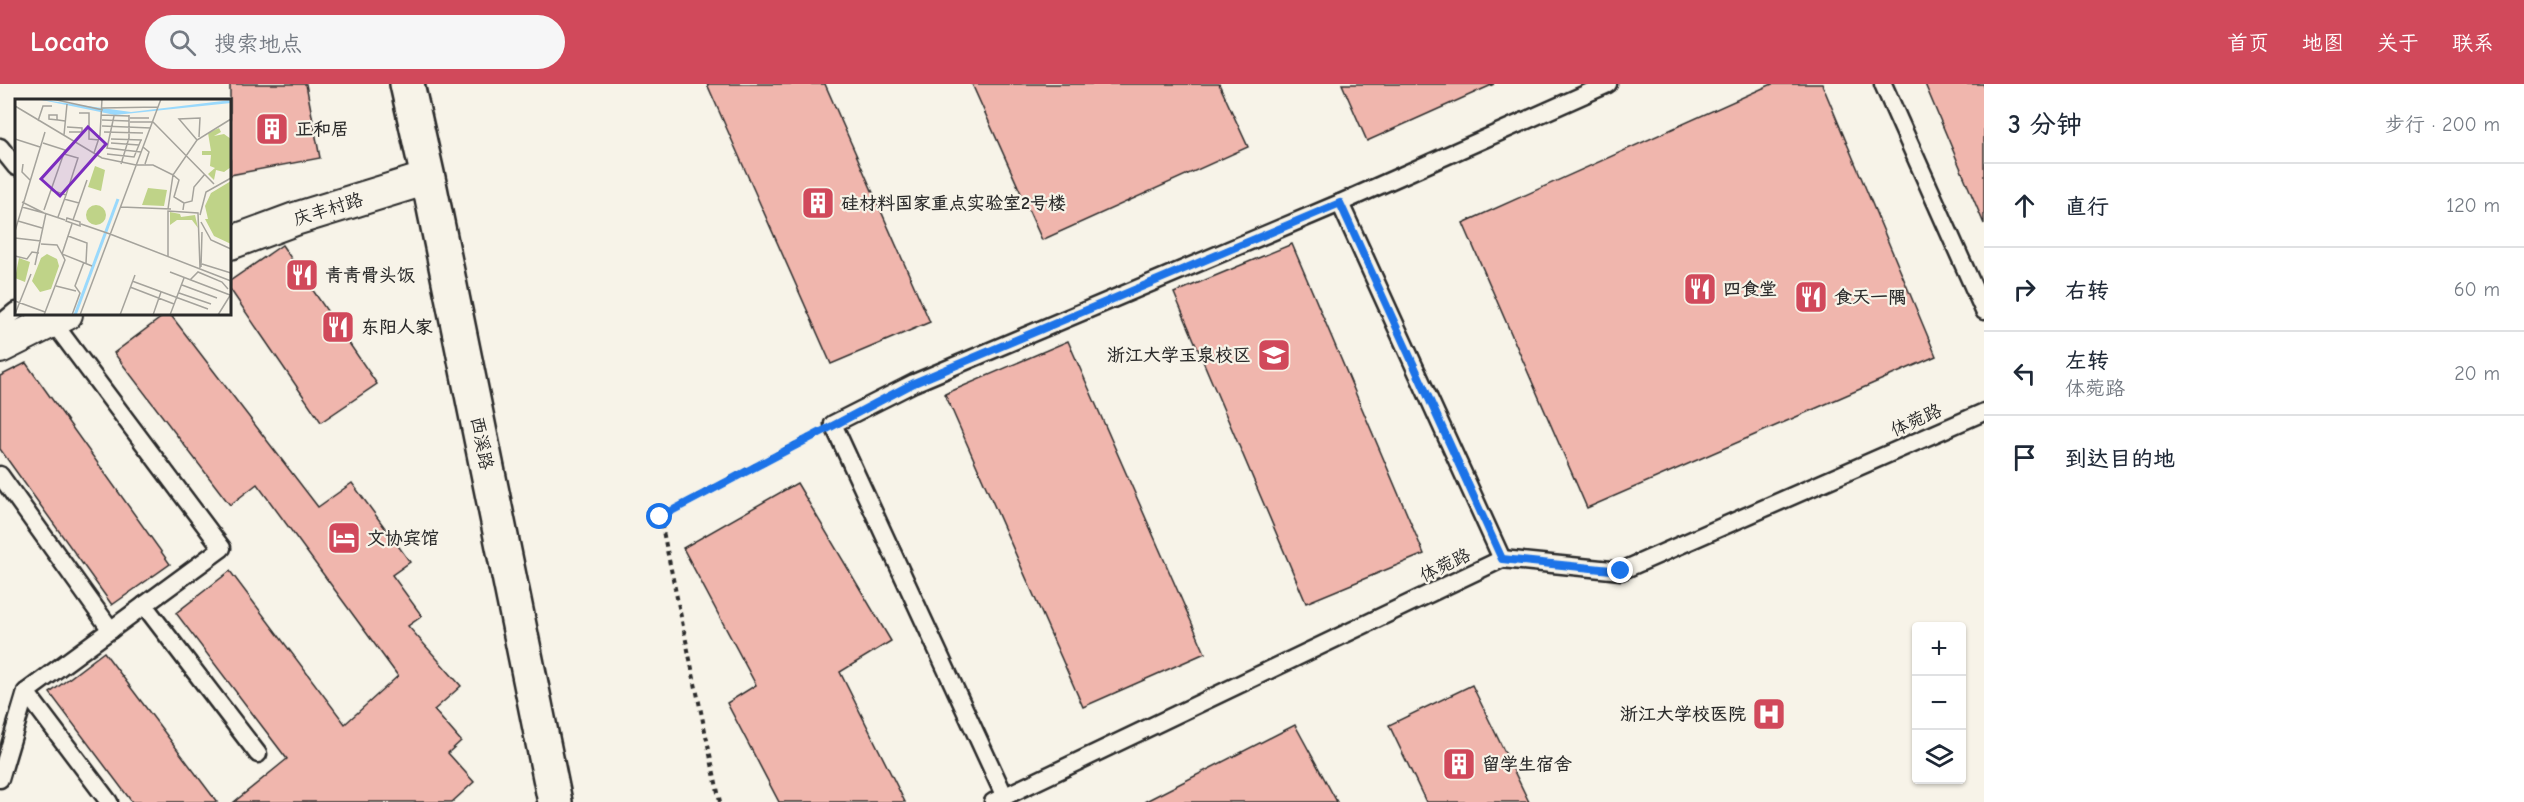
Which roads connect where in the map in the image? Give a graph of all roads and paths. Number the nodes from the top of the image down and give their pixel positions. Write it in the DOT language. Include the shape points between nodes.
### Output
graph roads {
  1 [pos="407,84"];
  2 [pos="1608,84"];
  3 [pos="1883,84"];
  4 [pos="0,147"];
  5 [pos="15,166"];
  6 [pos="428,178"];
  7 [pos="1340,203"];
  8 [pos="231,243"];
  9 [pos="1984,311"];
  10 [pos="15,312"];
  11 [pos="59,317"];
  12 [pos="0,324"];
  13 [pos="0,347"];
  14 [pos="1984,412"];
  15 [pos="833,424"];
  16 [pos="0,475"];
  17 [pos="1502,559"];
  18 [pos="144,605"];
  19 [pos="111,630"];
  20 [pos="26,692"];
  21 [pos="258,754"];
  22 [pos="0,778"];
  23 [pos="999,799"];
  24 [pos="109,802"];
  25 [pos="555,802"];
  26 [pos="720,802"];
  1 -- 6 [label="main road, 西溪路"];
  2 -- 7 [label="lane"];
  3 -- 9 [label="lane"];
  4 -- 5 [label="lane"];
  6 -- 8 [label="street, 庆丰村路"];
  6 -- 25 [label="main road, 西溪路"];
  7 -- 15 [label="lane" via="914,383"];
  7 -- 17 [label="lane"];
  10 -- 12 [label="lane"];
  11 -- 13 [label="street"];
  11 -- 18 [label="lane" via="222,548"];
  14 -- 17 [label="lane, 体菀路" via="1621,571"];
  15 -- 23 [label="lane"];
  15 -- 26 [label="path" via="660,517"];
  16 -- 19 [label="lane"];
  17 -- 23 [label="lane, 体菀路"];
  18 -- 19 [label="lane"];
  18 -- 21 [label="lane"];
  19 -- 20 [label="lane"];
  20 -- 22 [label="lane"];
  20 -- 24 [label="lane"];
}
